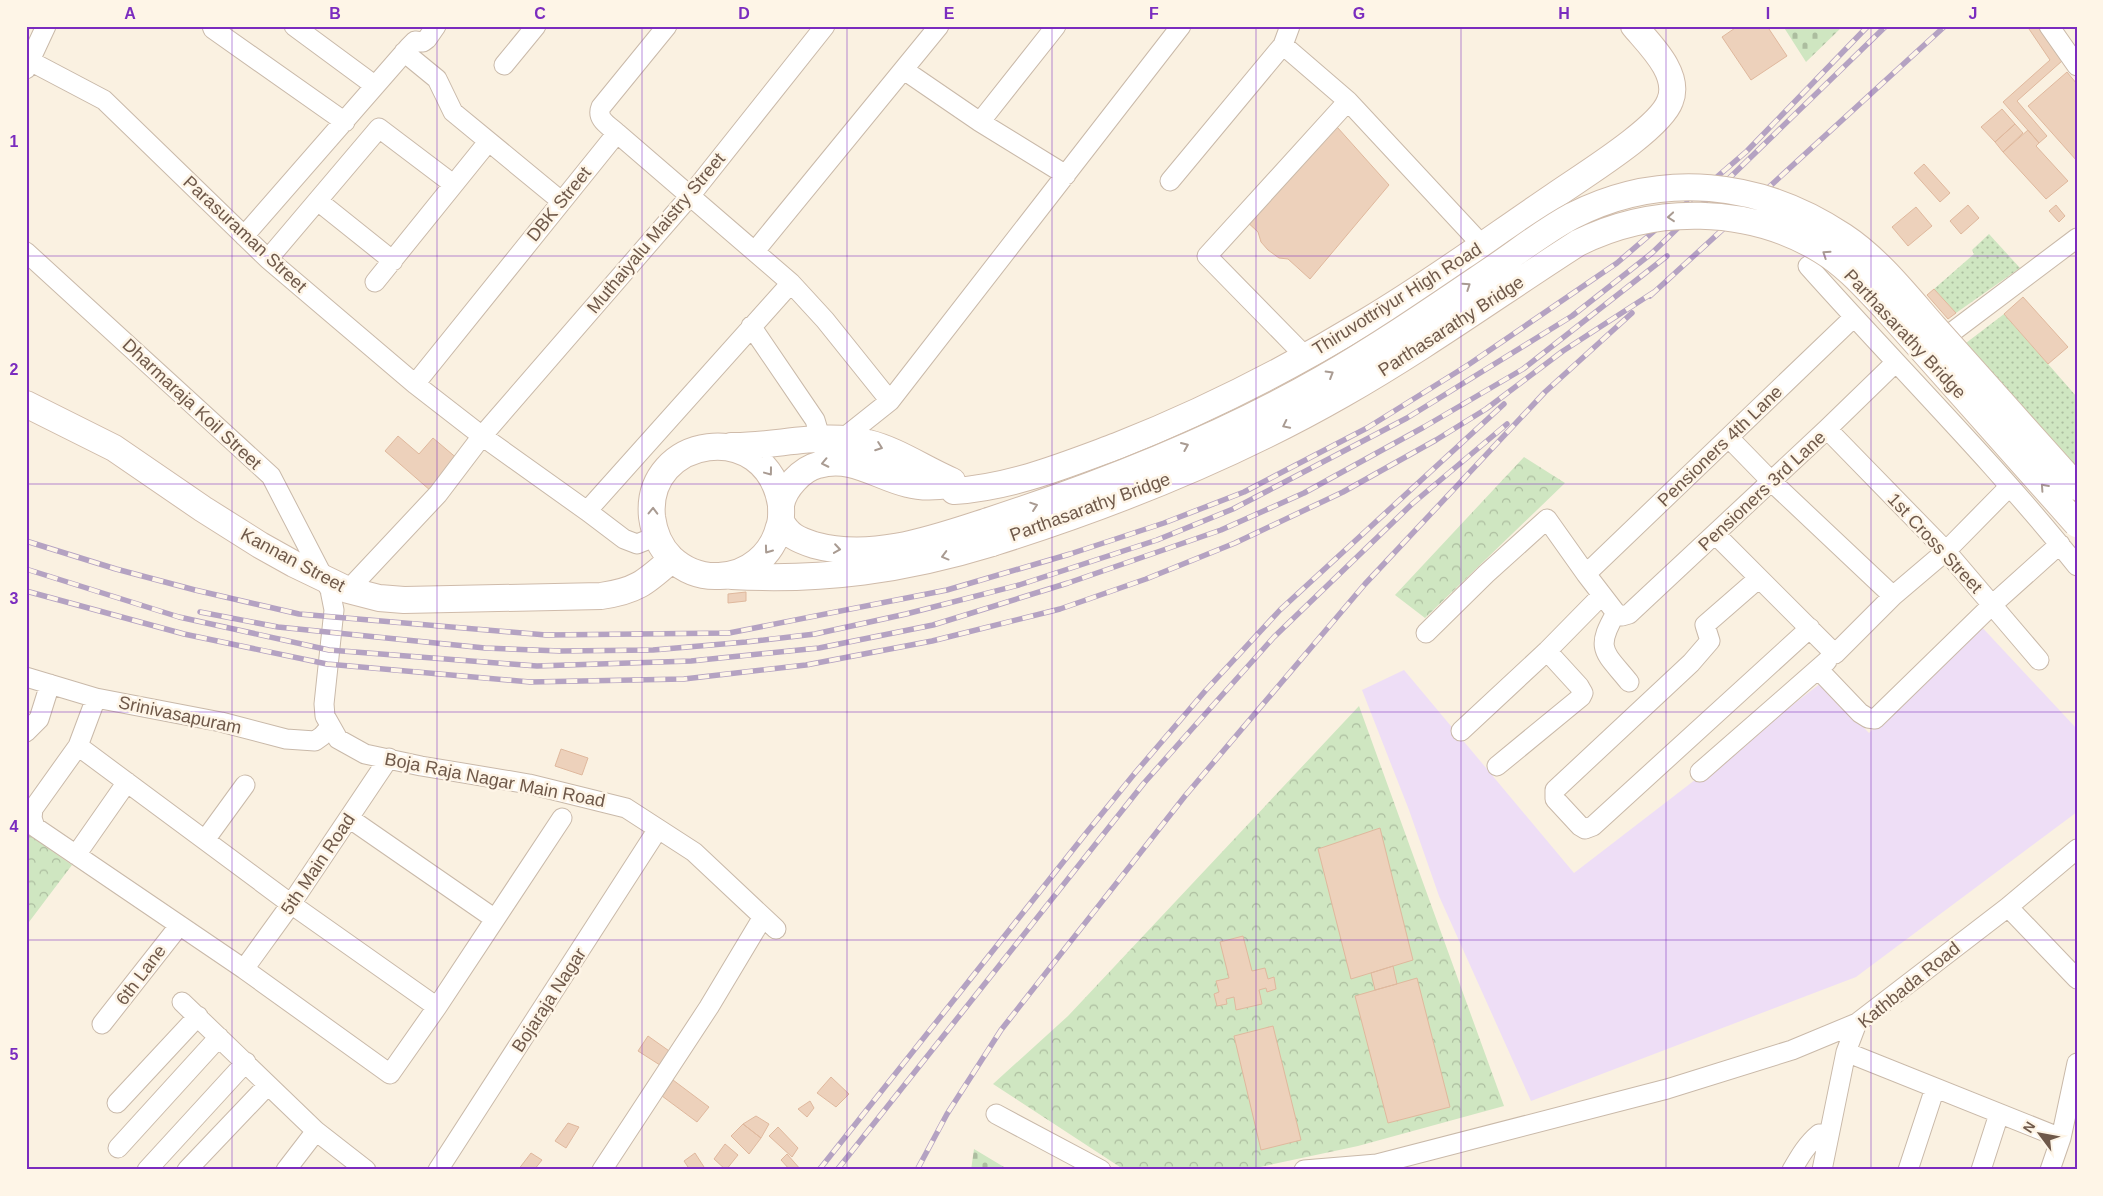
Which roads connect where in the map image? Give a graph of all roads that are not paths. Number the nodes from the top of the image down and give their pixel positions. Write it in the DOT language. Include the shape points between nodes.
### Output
graph roads {
  1 [pos="46,26"];
  2 [pos="212,26"];
  3 [pos="294,26"];
  4 [pos="436,26"];
  5 [pos="536,26"];
  6 [pos="667,26"];
  7 [pos="825,26"];
  8 [pos="939,26"];
  9 [pos="1056,26"];
  10 [pos="1181,26"];
  11 [pos="1290,26"];
  12 [pos="1634,26"];
  13 [pos="2049,26"];
  14 [pos="1283,44"];
  15 [pos="404,52"];
  16 [pos="28,65"];
  17 [pos="504,65"];
  18 [pos="2077,66"];
  19 [pos="904,70"];
  20 [pos="374,85"];
  21 [pos="1348,101"];
  22 [pos="345,122"];
  23 [pos="980,122"];
  24 [pos="617,132"];
  25 [pos="488,142"];
  26 [pos="1066,175"];
  27 [pos="1170,181"];
  28 [pos="453,184"];
  29 [pos="690,196"];
  30 [pos="560,201"];
  31 [pos="318,202"];
  32 [pos="244,236"];
  33 [pos="2077,238"];
  34 [pos="1482,245"];
  35 [pos="755,251"];
  36 [pos="26,252"];
  37 [pos="268,259"];
  38 [pos="393,261"];
  39 [pos="1808,266"];
  40 [pos="375,282"];
  41 [pos="791,283"];
  42 [pos="1854,317"];
  43 [pos="751,326"];
  44 [pos="1305,356"];
  45 [pos="1900,365"];
  46 [pos="415,384"];
  47 [pos="890,401"];
  48 [pos="26,404"];
  49 [pos="1827,429"];
  50 [pos="482,436"];
  51 [pos="1729,438"];
  52 [pos="831,440"];
  53 [pos="726,446"];
  54 [pos="1771,481"];
  55 [pos="2009,487"];
  56 [pos="2077,487"];
  57 [pos="954,491"];
  58 [pos="587,510"];
  59 [pos="781,513"];
  60 [pos="2077,524"];
  61 [pos="990,532"];
  62 [pos="1716,535"];
  63 [pos="657,536"];
  64 [pos="2060,544"];
  65 [pos="1946,551"];
  66 [pos="672,559"];
  67 [pos="2077,566"];
  68 [pos="1586,574"];
  69 [pos="724,576"];
  70 [pos="1759,578"];
  71 [pos="337,585"];
  72 [pos="1602,595"];
  73 [pos="1893,596"];
  74 [pos="1992,605"];
  75 [pos="1621,614"];
  76 [pos="1810,628"];
  77 [pos="1426,633"];
  78 [pos="1547,651"];
  79 [pos="1835,654"];
  80 [pos="2039,660"];
  81 [pos="1818,670"];
  82 [pos="26,677"];
  83 [pos="1629,682"];
  84 [pos="50,684"];
  85 [pos="96,698"];
  86 [pos="330,727"];
  87 [pos="1461,731"];
  88 [pos="26,732"];
  89 [pos="78,746"];
  90 [pos="389,758"];
  91 [pos="1497,766"];
  92 [pos="1700,772"];
  93 [pos="127,782"];
  94 [pos="245,785"];
  95 [pos="349,818"];
  96 [pos="562,818"];
  97 [pos="658,829"];
  98 [pos="205,840"];
  99 [pos="2077,849"];
  100 [pos="76,855"];
  101 [pos="291,904"];
  102 [pos="2008,906"];
  103 [pos="495,920"];
  104 [pos="178,926"];
  105 [pos="244,969"];
  106 [pos="2077,980"];
  107 [pos="182,1002"];
  108 [pos="437,1006"];
  109 [pos="198,1016"];
  110 [pos="1857,1023"];
  111 [pos="102,1024"];
  112 [pos="219,1037"];
  113 [pos="1846,1052"];
  114 [pos="246,1062"];
  115 [pos="2077,1063"];
  116 [pos="268,1085"];
  117 [pos="1935,1088"];
  118 [pos="117,1103"];
  119 [pos="996,1114"];
  120 [pos="1999,1114"];
  121 [pos="316,1131"];
  122 [pos="1829,1134"];
  123 [pos="2060,1138"];
  124 [pos="118,1148"];
  125 [pos="360,1168"];
  126 [pos="147,1170"];
  127 [pos="187,1170"];
  128 [pos="286,1170"];
  129 [pos="438,1170"];
  130 [pos="602,1170"];
  131 [pos="1101,1170"];
  132 [pos="1304,1170"];
  133 [pos="1792,1170"];
  134 [pos="1822,1170"];
  135 [pos="1908,1170"];
  136 [pos="1981,1170"];
  137 [pos="2050,1170"];
  1 -- 16 [label="street"];
  2 -- 22 [label="street"];
  3 -- 20 [label="street"];
  4 -- 15 [label="street" via="427,39 415,41"];
  5 -- 17 [label="street"];
  6 -- 24 [label="street" via="601,106 600,118"];
  7 -- 29 [label="street, Muthaiyalu Maistry Street"];
  8 -- 19 [label="street"];
  9 -- 23 [label="street"];
  10 -- 26 [label="street"];
  11 -- 14 [label="street"];
  12 -- 34 [label="main road, Thiruvottriyur High Road" via="1660,57 1672,82 1671,100 1662,116"];
  13 -- 18 [label="street"];
  14 -- 21 [label="street"];
  14 -- 27 [label="street"];
  15 -- 20 [label="street"];
  15 -- 25 [label="street" via="437,79 453,112"];
  16 -- 32 [label="street, Parasuraman Street" via="104,100"];
  19 -- 23 [label="street"];
  19 -- 35 [label="street"];
  20 -- 22 [label="street"];
  21 -- 34 [label="street"];
  21 -- 44 [label="street" via="1207,256"];
  22 -- 32 [label="street"];
  23 -- 26 [label="street"];
  24 -- 29 [label="street"];
  24 -- 30 [label="street, DBK Street"];
  25 -- 28 [label="street"];
  25 -- 30 [label="street"];
  26 -- 47 [label="street"];
  28 -- 31 [label="street" via="379,128"];
  28 -- 38 [label="street"];
  29 -- 35 [label="street"];
  29 -- 50 [label="street, Muthaiyalu Maistry Street"];
  30 -- 46 [label="street, DBK Street"];
  31 -- 37 [label="street"];
  31 -- 38 [label="street"];
  32 -- 37 [label="street, Parasuraman Street"];
  33 -- 45 [label="street, Pensioners 3rd Lane"];
  34 -- 44 [label="main road, Thiruvottriyur High Road" via="1390,307"];
  35 -- 41 [label="street"];
  36 -- 71 [label="street, Dharmaraja Koil Street" via="271,476"];
  37 -- 46 [label="street, Parasuraman Street"];
  38 -- 40 [label="street"];
  39 -- 42 [label="street"];
  41 -- 43 [label="street"];
  41 -- 47 [label="street"];
  42 -- 45 [label="street"];
  42 -- 51 [label="street, Pensioners 4th Lane"];
  43 -- 52 [label="street"];
  43 -- 58 [label="street"];
  44 -- 57 [label="main road, Thiruvottriyur High Road" via="1162,426 1049,472 992,486"];
  45 -- 49 [label="street, Pensioners 3rd Lane"];
  45 -- 55 [label="street"];
  46 -- 50 [label="street, Parasuraman Street"];
  47 -- 52 [label="street"];
  48 -- 71 [label="main road, Kannan Street" via="114,448 268,550"];
  49 -- 54 [label="street, Pensioners 3rd Lane"];
  49 -- 65 [label="street, 1st Cross Street"];
  50 -- 58 [label="street, Parasuraman Street"];
  50 -- 71 [label="street, Muthaiyalu Maistry Street" via="438,494"];
  51 -- 54 [label="street"];
  51 -- 68 [label="street, Pensioners 4th Lane"];
  52 -- 53 [label="main road"];
  52 -- 57 [label="main road, one-way" via="867,443 887,450 952,481"];
  53 -- 59 [label="main road, one-way" via="743,451 764,466 774,480"];
  63 -- 53 [label="main road, one-way" via="653,528 652,503 665,472 692,451"];
  54 -- 62 [label="street, Pensioners 3rd Lane"];
  54 -- 73 [label="street"];
  55 -- 64 [label="street"];
  55 -- 65 [label="street"];
  61 -- 56 [label="main road, Parthasarathy Bridge, one-way, bridge" via="1083,488 1221,431 1319,381 1570,217 1634,193 1690,186 1726,189 1771,199 1811,217 1854,244 1908,297"];
  57 -- 59 [label="main road, Thiruvottriyur High Road, one-way" via="950,485 927,487 908,484 864,467 833,462 812,466 803,472 789,487"];
  58 -- 63 [label="street, Parasuraman Street" via="630,543"];
  59 -- 61 [label="main road, Parthasarathy Bridge, one-way" via="791,535 801,541 838,550 898,546"];
  59 -- 69 [label="main road, one-way" via="776,537 762,558 740,572"];
  60 -- 61 [label="main road, Parthasarathy Bridge, one-way, bridge" via="1886,309 1838,262 1775,228 1690,215 1649,218 1599,232 1386,370 1217,458 1081,514"];
  61 -- 69 [label="main road, Parthasarathy Bridge, one-way" via="939,558 858,573 800,578"];
  62 -- 70 [label="street"];
  62 -- 75 [label="street, Pensioners 3rd Lane"];
  63 -- 66 [label="main road"];
  64 -- 67 [label="street"];
  64 -- 74 [label="street"];
  65 -- 73 [label="street"];
  65 -- 74 [label="street, 1st Cross Street"];
  66 -- 69 [label="main road" via="698,574"];
  66 -- 71 [label="main road, Kannan Street" via="642,585 601,596 404,600 379,598"];
  68 -- 72 [label="street"];
  68 -- 77 [label="street" via="1547,519"];
  70 -- 76 [label="street"];
  70 -- 76 [label="street" via="1705,625 1710,641 1691,663 1555,790 1554,799 1580,826 1593,826"];
  71 -- 86 [label="street" via="330,590 334,610 324,704"];
  72 -- 75 [label="street"];
  72 -- 78 [label="street"];
  73 -- 79 [label="street"];
  74 -- 80 [label="street, 1st Cross Street"];
  74 -- 81 [label="street" via="1875,719 1860,713"];
  75 -- 83 [label="street" via="1607,628 1603,647"];
  76 -- 79 [label="street"];
  78 -- 87 [label="street"];
  78 -- 91 [label="street" via="1579,686 1583,693 1581,698"];
  79 -- 81 [label="street"];
  81 -- 92 [label="street"];
  82 -- 84 [label="street, Srinivasapuram"];
  84 -- 85 [label="street, Srinivasapuram"];
  84 -- 88 [label="street" via="39,719"];
  85 -- 86 [label="street, Srinivasapuram" via="286,738 315,740"];
  85 -- 89 [label="street"];
  86 -- 90 [label="street, Boja Raja Nagar Main Road" via="338,739 358,751"];
  89 -- 93 [label="street"];
  89 -- 100 [label="street" via="33,809 32,818 35,827"];
  90 -- 95 [label="street, 5th Main Road"];
  90 -- 97 [label="street, Boja Raja Nagar Main Road" via="529,784 615,805 626,808"];
  93 -- 98 [label="street"];
  93 -- 100 [label="street"];
  94 -- 98 [label="street"];
  95 -- 101 [label="street, 5th Main Road"];
  95 -- 103 [label="street"];
  96 -- 103 [label="street"];
  97 -- 129 [label="street, Bojaraja Nagar"];
  97 -- 130 [label="street, Boja Raja Nagar Main Road" via="694,852 769,923 709,1007"];
  98 -- 101 [label="street"];
  99 -- 102 [label="street, Kathbada Road"];
  100 -- 104 [label="street"];
  101 -- 105 [label="street, 5th Main Road"];
  101 -- 108 [label="street"];
  102 -- 106 [label="street"];
  102 -- 110 [label="street, Kathbada Road"];
  103 -- 108 [label="street"];
  104 -- 105 [label="street"];
  104 -- 111 [label="street, 6th Lane"];
  105 -- 108 [label="street" via="390,1074"];
  107 -- 109 [label="street"];
  109 -- 112 [label="street"];
  109 -- 118 [label="street"];
  110 -- 113 [label="street, Kathbada Road"];
  110 -- 132 [label="street" via="1792,1050 1667,1088 1377,1164"];
  112 -- 114 [label="street"];
  112 -- 124 [label="street"];
  113 -- 117 [label="street"];
  113 -- 122 [label="street, Kathbada Road"];
  114 -- 116 [label="street"];
  114 -- 126 [label="street"];
  115 -- 123 [label="street"];
  116 -- 121 [label="street"];
  116 -- 127 [label="street"];
  117 -- 120 [label="street"];
  117 -- 135 [label="street"];
  119 -- 131 [label="street"];
  120 -- 123 [label="street"];
  120 -- 136 [label="street"];
  121 -- 125 [label="street"];
  121 -- 128 [label="street"];
  122 -- 133 [label="street" via="1819,1134 1812,1140"];
  122 -- 134 [label="street, Kathbada Road"];
  123 -- 137 [label="street"];
}
